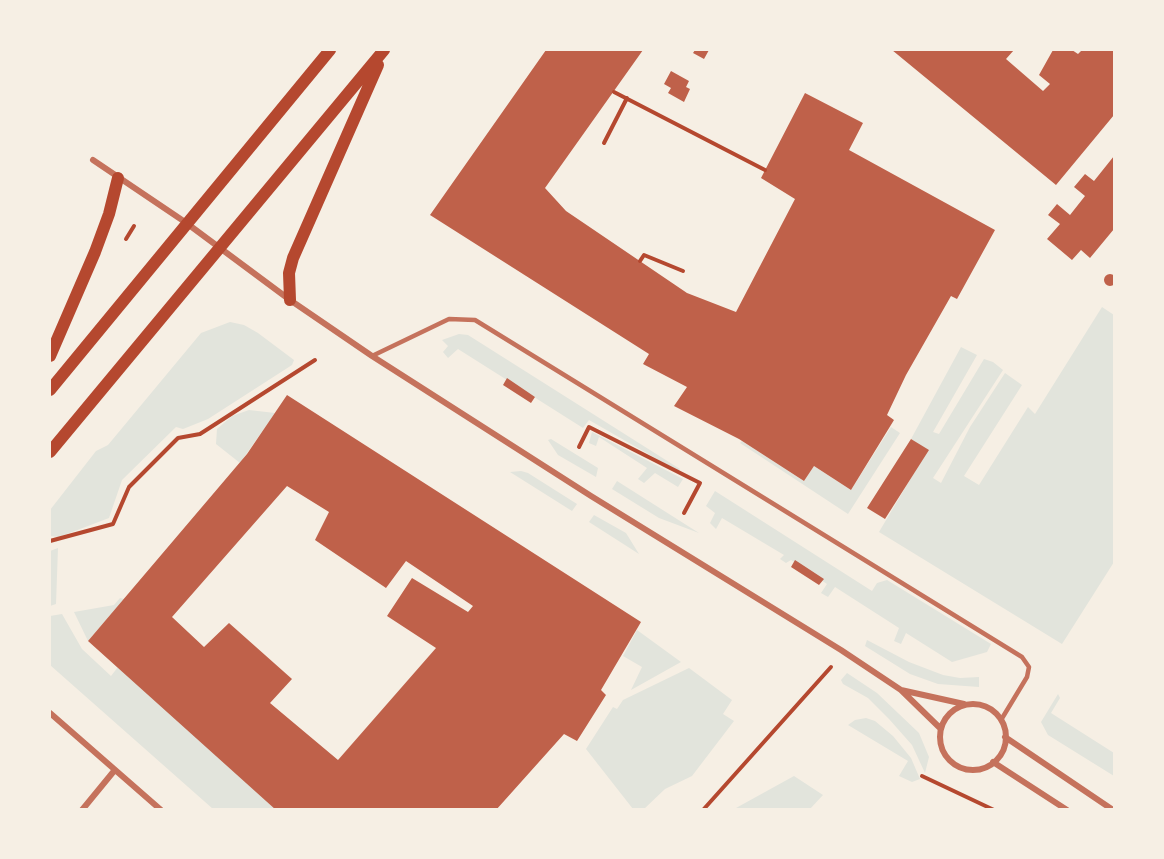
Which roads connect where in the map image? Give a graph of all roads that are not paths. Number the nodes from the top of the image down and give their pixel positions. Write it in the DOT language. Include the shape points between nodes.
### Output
graph roads {
  1 [pos="330,50"];
  2 [pos="384,50"];
  3 [pos="93,160"];
  4 [pos="118,177"];
  5 [pos="185,222"];
  6 [pos="220,248"];
  7 [pos="290,300"];
  8 [pos="50,356"];
  9 [pos="372,356"];
  10 [pos="50,390"];
  11 [pos="50,452"];
  12 [pos="901,690"];
  13 [pos="965,705"];
  14 [pos="50,713"];
  15 [pos="1001,720"];
  16 [pos="940,729"];
  17 [pos="1005,737"];
  18 [pos="993,762"];
  19 [pos="114,771"];
  20 [pos="82,810"];
  21 [pos="161,810"];
  22 [pos="1066,810"];
  23 [pos="1113,810"];
  1 -- 5 [label="main road"];
  2 -- 6 [label="main road"];
  2 -- 7 [label="main road" via="293,258"];
  3 -- 4 [label="street"];
  4 -- 5 [label="street"];
  4 -- 8 [label="main road" via="110,214"];
  5 -- 6 [label="street"];
  5 -- 10 [label="main road"];
  6 -- 7 [label="street"];
  6 -- 11 [label="main road"];
  7 -- 9 [label="street"];
  9 -- 12 [label="street"];
  9 -- 15 [label="lane" via="449,319 475,320 1022,657 1029,667 1027,677"];
  12 -- 13 [label="street"];
  12 -- 16 [label="street"];
  13 -- 15 [label="street" via="986,707"];
  13 -- 16 [label="street" via="952,711"];
  14 -- 19 [label="street"];
  15 -- 17 [label="street"];
  16 -- 18 [label="street" via="942,749 954,764 971,770"];
  17 -- 18 [label="street" via="1004,747"];
  17 -- 23 [label="street"];
  18 -- 22 [label="street"];
  19 -- 20 [label="street"];
  19 -- 21 [label="street"];
}
